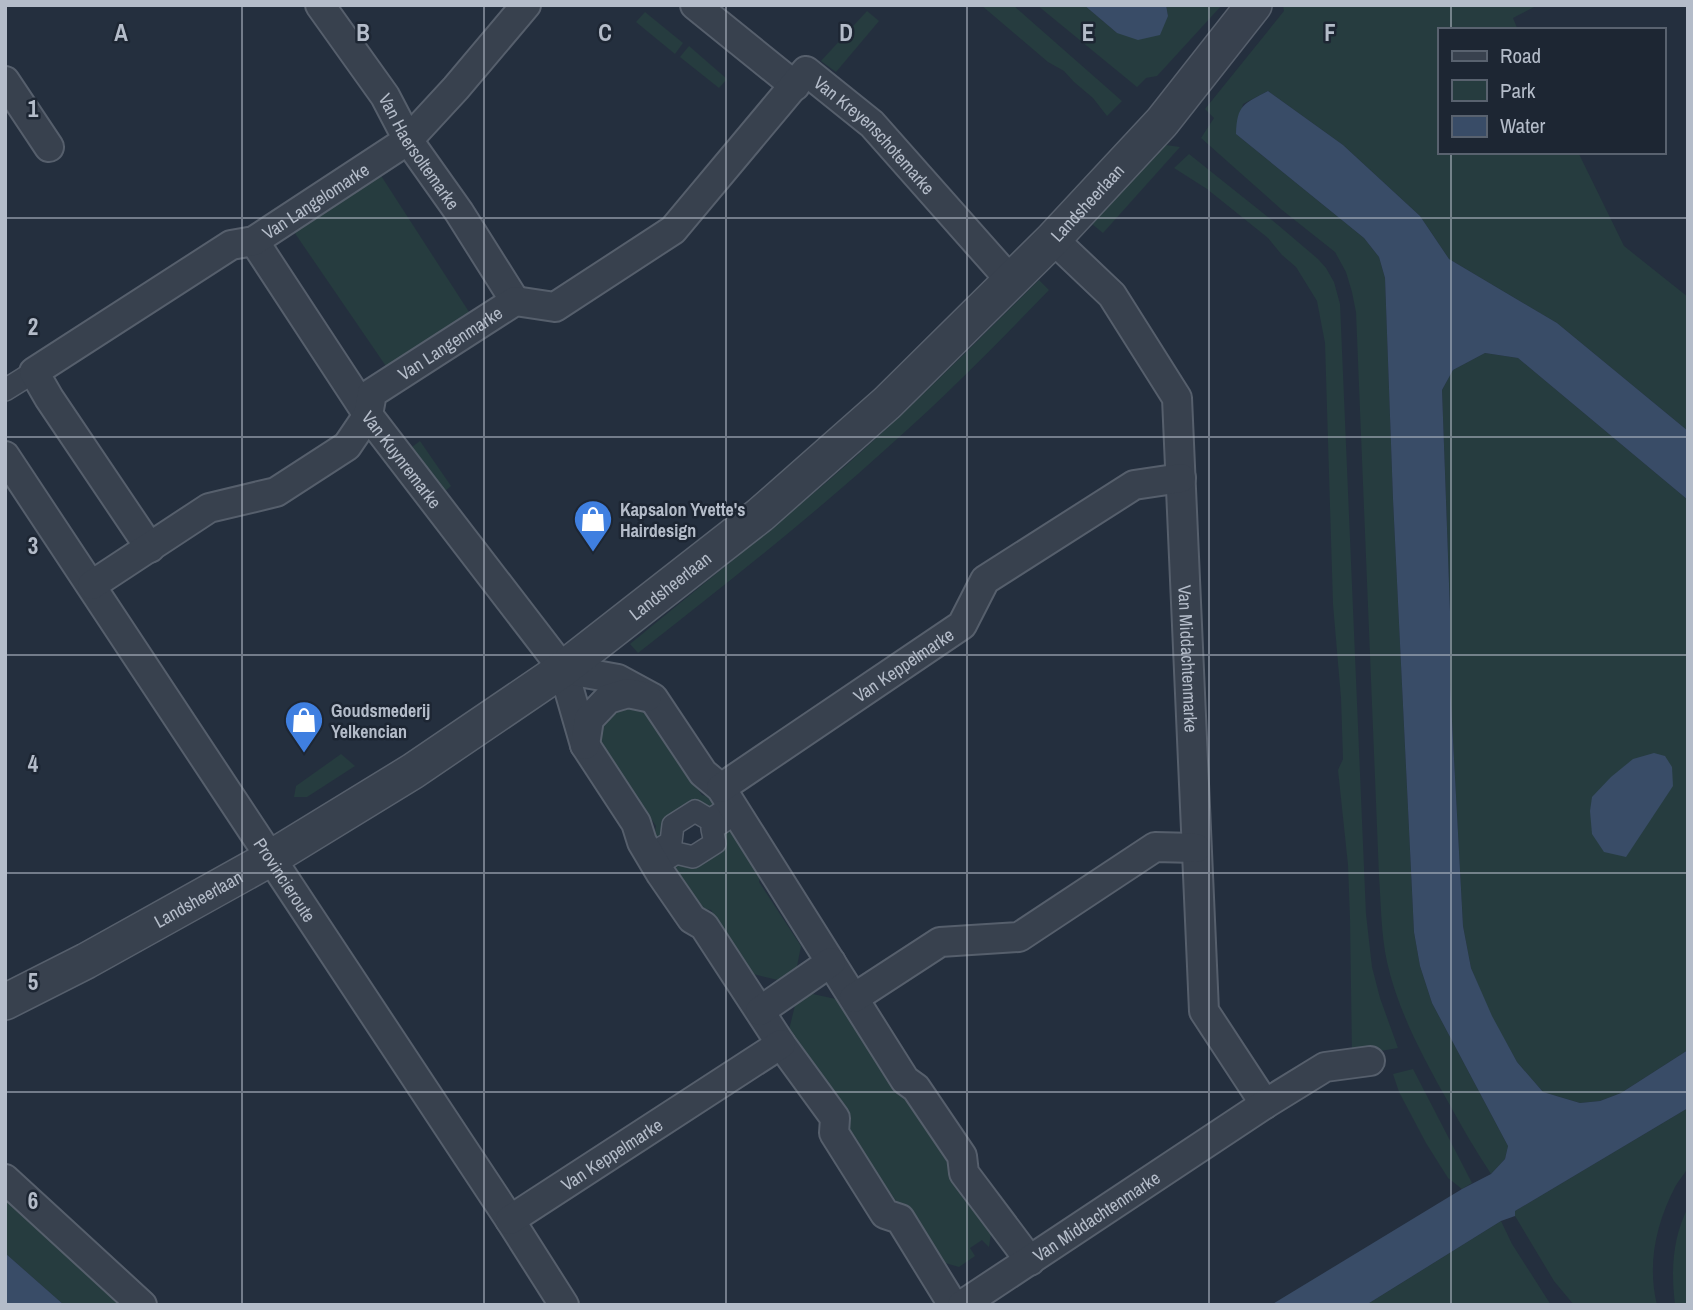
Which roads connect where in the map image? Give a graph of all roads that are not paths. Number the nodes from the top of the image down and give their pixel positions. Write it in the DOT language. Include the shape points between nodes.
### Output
graph roads {
  1 [pos="320,5"];
  2 [pos="526,5"];
  3 [pos="695,5"];
  4 [pos="1254,5"];
  5 [pos="5,81"];
  6 [pos="794,86"];
  7 [pos="408,140"];
  8 [pos="49,147"];
  9 [pos="1053,239"];
  10 [pos="254,241"];
  11 [pos="1011,281"];
  12 [pos="515,301"];
  13 [pos="34,372"];
  14 [pos="5,390"];
  15 [pos="368,415"];
  16 [pos="5,456"];
  17 [pos="1181,478"];
  18 [pos="150,548"];
  19 [pos="92,585"];
  20 [pos="563,668"];
  21 [pos="653,698"];
  22 [pos="585,745"];
  23 [pos="721,788"];
  24 [pos="1196,848"];
  25 [pos="271,858"];
  26 [pos="831,962"];
  27 [pos="854,998"];
  28 [pos="5,1002"];
  29 [pos="760,1011"];
  30 [pos="781,1044"];
  31 [pos="1370,1061"];
  32 [pos="1265,1104"];
  33 [pos="5,1179"];
  34 [pos="510,1220"];
  35 [pos="1030,1261"];
  36 [pos="142,1305"];
  37 [pos="564,1305"];
  38 [pos="953,1305"];
  39 [pos="962,1305"];
  1 -- 7 [label="street, Van Haersoltemarke" via="385,96"];
  2 -- 7 [label="street, Van Langelomarke"];
  3 -- 6 [label="street, Van Kreyenschotemarke"];
  4 -- 9 [label="street, Landsheerlaan" via="1162,122"];
  5 -- 8 [label="street"];
  6 -- 11 [label="street, Van Kreyenschotemarke" via="806,71 872,124"];
  6 -- 12 [label="street, Van Langenmarke" via="673,230 555,307"];
  7 -- 10 [label="street, Van Langelomarke"];
  7 -- 12 [label="street, Van Haersoltemarke"];
  9 -- 11 [label="street, Landsheerlaan"];
  9 -- 17 [label="street, Van Middachtenmarke" via="1112,295 1177,398"];
  10 -- 13 [label="street, Van Langelomarke" via="231,244"];
  10 -- 15 [label="street, Van Kuynremarke"];
  11 -- 20 [label="street, Landsheerlaan" via="887,403 760,515"];
  12 -- 15 [label="street, Van Langenmarke" via="372,393"];
  13 -- 14 [label="street, Van Langelomarke"];
  13 -- 18 [label="street"];
  15 -- 18 [label="street, Van Langenmarke" via="348,446 276,492 209,508"];
  15 -- 20 [label="street, Van Kuynremarke"];
  16 -- 19 [label="street, Provincieroute"];
  17 -- 23 [label="street, Van Keppelmarke" via="1134,485 985,580 962,625"];
  17 -- 24 [label="street, Van Middachtenmarke"];
  18 -- 19 [label="street, Van Langenmarke"];
  19 -- 25 [label="street, Provincieroute"];
  20 -- 21 [label="street" via="618,679"];
  20 -- 22 [label="street"];
  20 -- 25 [label="street, Landsheerlaan" via="414,771"];
  21 -- 22 [label="street" via="628,693 608,699 589,719"];
  21 -- 23 [label="street" via="703,774"];
  22 -- 29 [label="street" via="636,823 661,874 692,919 704,926"];
  23 -- 26 [label="street"];
  24 -- 27 [label="street" via="1155,847 1019,937 940,942"];
  24 -- 32 [label="street, Van Middachtenmarke" via="1204,1011"];
  25 -- 28 [label="street, Landsheerlaan"];
  25 -- 34 [label="street, Provincieroute"];
  26 -- 27 [label="street"];
  26 -- 29 [label="street"];
  27 -- 35 [label="street" via="905,1080 916,1088 962,1156 964,1173"];
  29 -- 30 [label="street"];
  30 -- 34 [label="street, Van Keppelmarke"];
  30 -- 38 [label="street" via="835,1118 834,1133 885,1214 900,1219"];
  31 -- 32 [label="street, Van Middachtenmarke" via="1325,1067"];
  32 -- 35 [label="street, Van Middachtenmarke"];
  33 -- 36 [label="street"];
  34 -- 37 [label="street, Provincieroute"];
  35 -- 39 [label="street, Van Middachtenmarke"];
}
